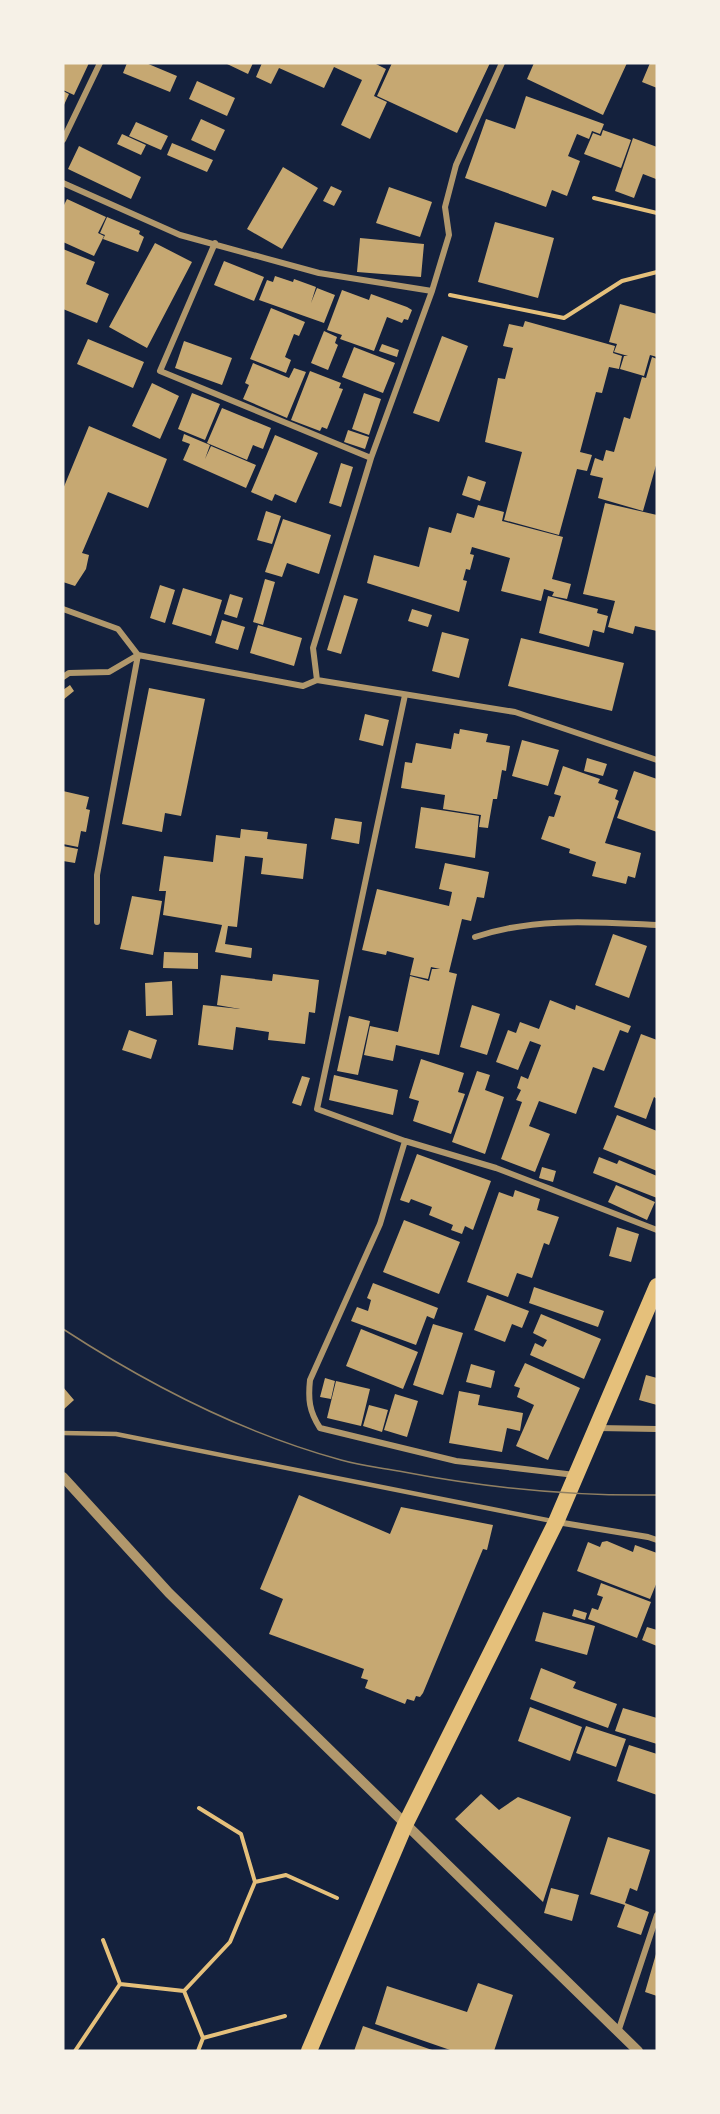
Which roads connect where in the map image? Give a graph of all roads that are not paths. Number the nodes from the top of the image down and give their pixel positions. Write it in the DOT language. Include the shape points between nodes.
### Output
graph roads {
  1 [pos="100,63"];
  2 [pos="502,63"];
  3 [pos="63,140"];
  4 [pos="63,183"];
  5 [pos="215,243"];
  6 [pos="432,291"];
  7 [pos="371,458"];
  8 [pos="63,609"];
  9 [pos="138,655"];
  10 [pos="63,677"];
  11 [pos="317,680"];
  12 [pos="405,695"];
  13 [pos="657,760"];
  14 [pos="97,922"];
  15 [pos="657,925"];
  16 [pos="475,937"];
  17 [pos="405,1141"];
  18 [pos="657,1230"];
  19 [pos="657,1286"];
  20 [pos="595,1428"];
  21 [pos="657,1429"];
  22 [pos="63,1433"];
  23 [pos="575,1475"];
  24 [pos="63,1477"];
  25 [pos="556,1522"];
  26 [pos="657,1540"];
  27 [pos="405,1825"];
  28 [pos="657,1915"];
  29 [pos="618,2032"];
  30 [pos="309,2051"];
  31 [pos="638,2051"];
  1 -- 3 [label="street"];
  2 -- 6 [label="street" via="456,165 445,207 449,235"];
  4 -- 5 [label="street" via="180,235"];
  5 -- 6 [label="street" via="319,273"];
  5 -- 7 [label="street" via="160,371"];
  6 -- 7 [label="street"];
  7 -- 11 [label="street" via="313,648"];
  8 -- 9 [label="street" via="118,628"];
  9 -- 10 [label="street" via="109,672 69,673"];
  9 -- 11 [label="street" via="303,686"];
  9 -- 14 [label="street" via="97,874"];
  11 -- 12 [label="street"];
  12 -- 13 [label="street" via="514,712"];
  12 -- 17 [label="street" via="317,1109"];
  15 -- 16 [label="street" via="559,921 505,927"];
  17 -- 18 [label="street" via="507,1172"];
  17 -- 23 [label="street" via="380,1224 310,1380 308,1399 312,1416 320,1428 456,1461"];
  19 -- 20 [label="highway"];
  20 -- 21 [label="street"];
  20 -- 23 [label="highway"];
  22 -- 25 [label="lane" via="116,1434"];
  23 -- 25 [label="highway"];
  24 -- 27 [label="street" via="169,1593"];
  25 -- 26 [label="street"];
  25 -- 27 [label="highway"];
  27 -- 29 [label="street"];
  27 -- 30 [label="highway"];
  28 -- 29 [label="street"];
  29 -- 31 [label="street"];
}
